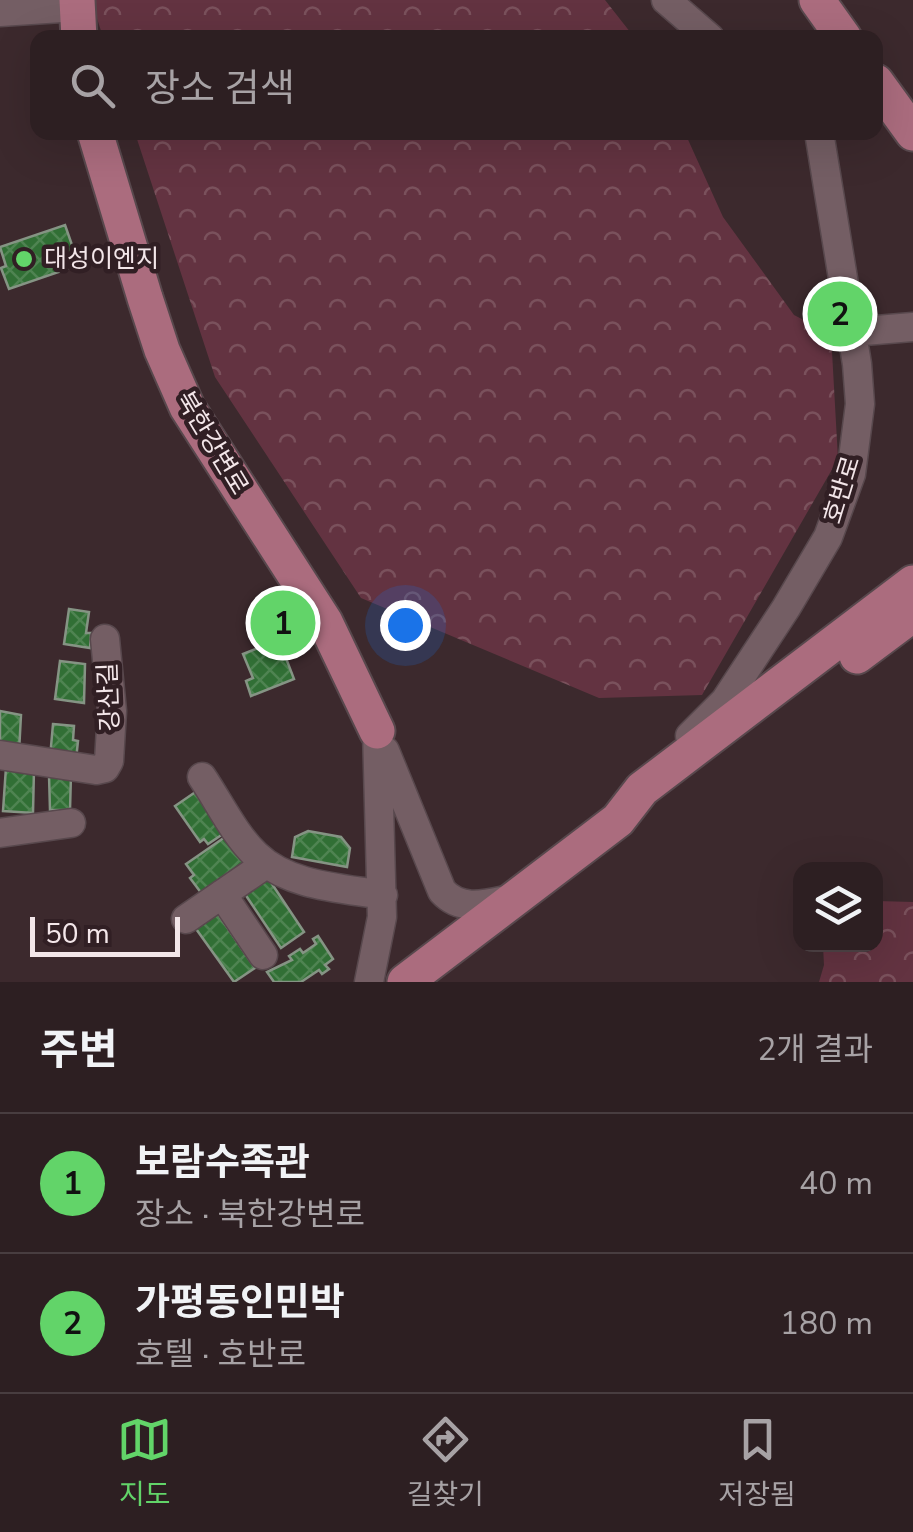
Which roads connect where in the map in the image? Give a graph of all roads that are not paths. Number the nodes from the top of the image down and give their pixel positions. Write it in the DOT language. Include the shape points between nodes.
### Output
graph roads {
  1 [pos="666,0"];
  2 [pos="0,12"];
  3 [pos="78,15"];
  4 [pos="701,30"];
  5 [pos="883,89"];
  6 [pos="907,114"];
  7 [pos="98,140"];
  8 [pos="821,140"];
  9 [pos="913,328"];
  10 [pos="852,332"];
  11 [pos="913,583"];
  12 [pos="913,614"];
  13 [pos="105,639"];
  14 [pos="377,731"];
  15 [pos="0,755"];
  16 [pos="202,777"];
  17 [pos="642,789"];
  18 [pos="618,820"];
  19 [pos="71,823"];
  20 [pos="0,833"];
  21 [pos="266,864"];
  22 [pos="222,894"];
  23 [pos="383,895"];
  24 [pos="513,898"];
  25 [pos="186,918"];
  26 [pos="263,955"];
  27 [pos="369,982"];
  28 [pos="405,982"];
  1 -- 4 [label="street"];
  2 -- 3 [label="street"];
  5 -- 6 [label="main road"];
  7 -- 14 [label="main road, 북한강변로" via="162,350 187,406 325,622"];
  8 -- 10 [label="street, 호반로"];
  9 -- 10 [label="street"];
  10 -- 17 [label="street, 호반로" via="857,438 828,537 725,701"];
  11 -- 17 [label="main road, 호반로"];
  12 -- 18 [label="main road, 호반로" via="656,806"];
  13 -- 15 [label="street, 강산길" via="112,712 106,768"];
  14 -- 23 [label="street"];
  14 -- 24 [label="street" via="442,892 462,905"];
  16 -- 21 [label="street"];
  17 -- 18 [label="main road, 호반로"];
  18 -- 24 [label="main road, 호반로"];
  19 -- 20 [label="street"];
  21 -- 22 [label="street"];
  21 -- 23 [label="street" via="306,881"];
  22 -- 25 [label="street"];
  22 -- 26 [label="street"];
  23 -- 27 [label="street"];
  24 -- 28 [label="main road, 호반로"];
}
